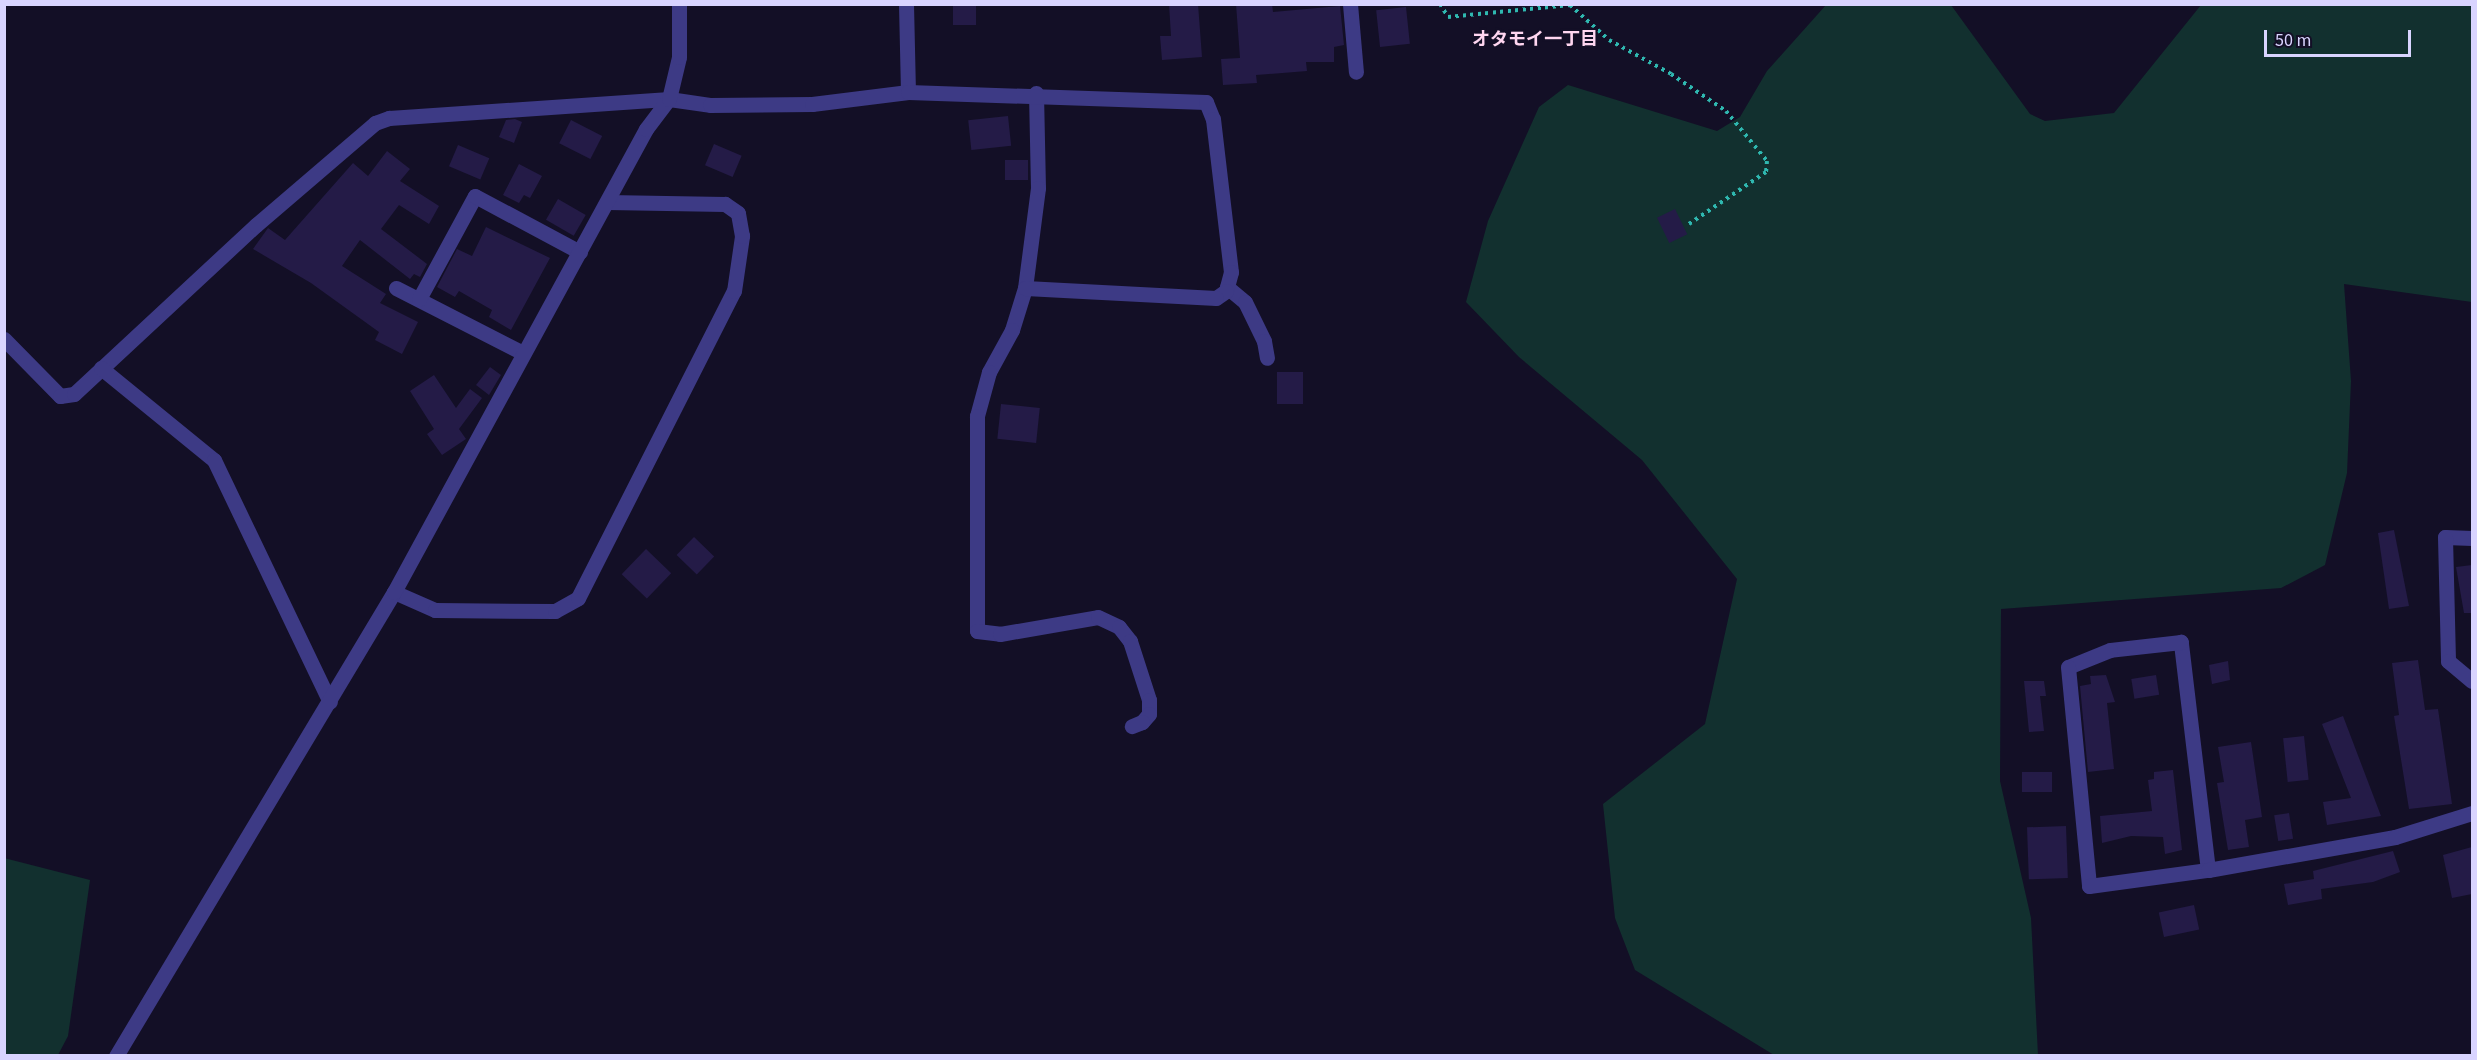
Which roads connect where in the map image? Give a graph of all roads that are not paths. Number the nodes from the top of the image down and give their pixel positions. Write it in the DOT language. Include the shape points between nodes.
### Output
graph roads {
  1 [pos="680,4"];
  2 [pos="906,4"];
  3 [pos="1350,4"];
  4 [pos="1356,72"];
  5 [pos="908,92"];
  6 [pos="1036,93"];
  7 [pos="669,99"];
  8 [pos="608,202"];
  9 [pos="580,252"];
  10 [pos="1227,287"];
  11 [pos="396,288"];
  12 [pos="1025,288"];
  13 [pos="418,299"];
  14 [pos="4,339"];
  15 [pos="523,353"];
  16 [pos="1267,358"];
  17 [pos="101,369"];
  18 [pos="2472,538"];
  19 [pos="394,592"];
  20 [pos="2472,681"];
  21 [pos="330,702"];
  22 [pos="1132,726"];
  23 [pos="2472,813"];
  24 [pos="2208,870"];
  25 [pos="116,1056"];
  1 -- 7 [label="street" via="678,57"];
  2 -- 5 [label="street"];
  3 -- 4 [label="street"];
  5 -- 6 [label="street"];
  5 -- 7 [label="street" via="812,104 710,105"];
  6 -- 10 [label="street" via="1206,102 1213,119 1231,272"];
  6 -- 12 [label="street" via="1038,188"];
  7 -- 8 [label="street" via="646,129"];
  7 -- 17 [label="street" via="389,118 375,123 256,225"];
  8 -- 9 [label="street"];
  8 -- 19 [label="street" via="725,204 738,213 742,236 735,291 578,598 555,611 435,610"];
  9 -- 13 [label="street" via="475,196"];
  9 -- 15 [label="street"];
  10 -- 12 [label="street" via="1216,298"];
  10 -- 16 [label="street" via="1245,302"];
  11 -- 13 [label="street"];
  12 -- 22 [label="street" via="1012,330 988,372 977,416 977,631 1012,633 1098,617 1119,627 1130,641 1149,700 1149,714"];
  13 -- 15 [label="street"];
  14 -- 17 [label="street" via="60,396 74,394"];
  15 -- 19 [label="street"];
  17 -- 21 [label="street" via="214,460"];
  18 -- 20 [label="street" via="2445,537 2448,661"];
  19 -- 21 [label="street"];
  21 -- 25 [label="street"];
  23 -- 24 [label="street" via="2395,837"];
  24 -- 24 [label="street" via="2181,642 2110,650 2068,667 2089,886"];
}
